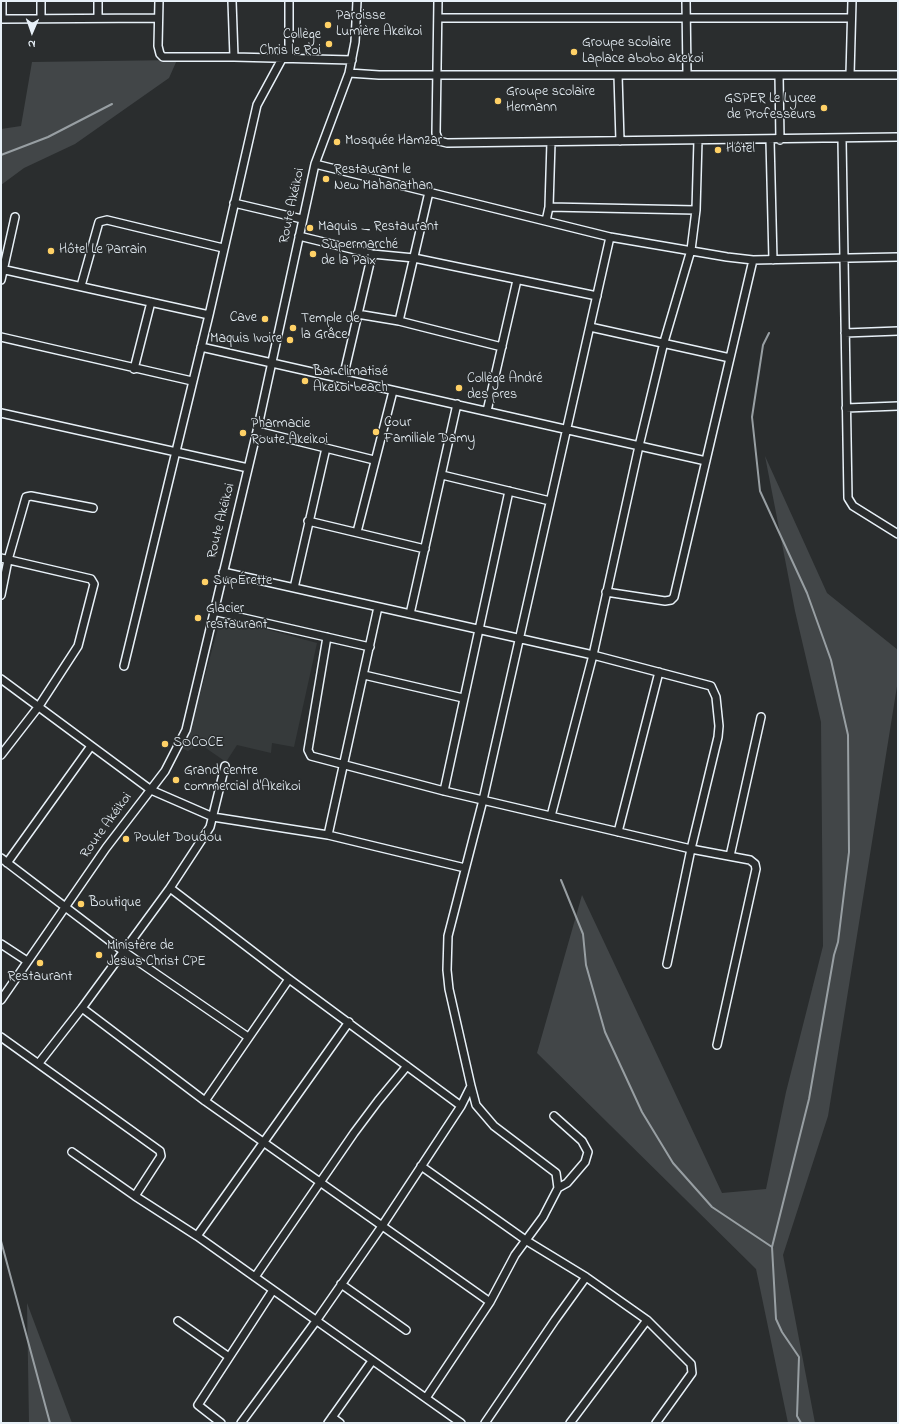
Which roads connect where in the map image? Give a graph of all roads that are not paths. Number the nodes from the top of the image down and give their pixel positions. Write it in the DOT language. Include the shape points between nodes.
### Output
graph roads {
  1 [pos="2,1"];
  2 [pos="41,1"];
  3 [pos="98,1"];
  4 [pos="159,1"];
  5 [pos="232,1"];
  6 [pos="289,1"];
  7 [pos="357,1"];
  8 [pos="438,1"];
  9 [pos="686,1"];
  10 [pos="852,1"];
  11 [pos="686,17"];
  12 [pos="41,18"];
  13 [pos="98,18"];
  14 [pos="158,18"];
  15 [pos="438,18"];
  16 [pos="851,18"];
  17 [pos="1,19"];
  18 [pos="234,57"];
  19 [pos="286,57"];
  20 [pos="352,60"];
  21 [pos="349,73"];
  22 [pos="437,75"];
  23 [pos="618,75"];
  24 [pos="687,75"];
  25 [pos="779,75"];
  26 [pos="850,75"];
  27 [pos="898,75"];
  28 [pos="898,137"];
  29 [pos="842,139"];
  30 [pos="698,140"];
  31 [pos="770,140"];
  32 [pos="780,140"];
  33 [pos="620,141"];
  34 [pos="551,142"];
  35 [pos="315,164"];
  36 [pos="429,192"];
  37 [pos="234,203"];
  38 [pos="549,207"];
  39 [pos="696,210"];
  40 [pos="15,217"];
  41 [pos="302,219"];
  42 [pos="546,221"];
  43 [pos="299,236"];
  44 [pos="610,237"];
  45 [pos="224,248"];
  46 [pos="691,250"];
  47 [pos="372,254"];
  48 [pos="898,257"];
  49 [pos="414,258"];
  50 [pos="844,258"];
  51 [pos="753,260"];
  52 [pos="772,260"];
  53 [pos="2,269"];
  54 [pos="1,280"];
  55 [pos="516,280"];
  56 [pos="81,286"];
  57 [pos="597,296"];
  58 [pos="151,302"];
  59 [pos="357,314"];
  60 [pos="209,315"];
  61 [pos="399,321"];
  62 [pos="590,326"];
  63 [pos="898,331"];
  64 [pos="845,333"];
  65 [pos="1,337"];
  66 [pos="664,342"];
  67 [pos="201,347"];
  68 [pos="502,347"];
  69 [pos="730,358"];
  70 [pos="272,362"];
  71 [pos="134,369"];
  72 [pos="343,378"];
  73 [pos="192,381"];
  74 [pos="393,391"];
  75 [pos="456,404"];
  76 [pos="898,406"];
  77 [pos="846,408"];
  78 [pos="487,411"];
  79 [pos="1,414"];
  80 [pos="257,430"];
  81 [pos="566,430"];
  82 [pos="639,446"];
  83 [pos="326,448"];
  84 [pos="175,453"];
  85 [pos="374,460"];
  86 [pos="706,461"];
  87 [pos="248,468"];
  88 [pos="442,474"];
  89 [pos="509,491"];
  90 [pos="550,501"];
  91 [pos="93,508"];
  92 [pos="308,520"];
  93 [pos="356,532"];
  94 [pos="898,534"];
  95 [pos="425,549"];
  96 [pos="5,559"];
  97 [pos="222,572"];
  98 [pos="294,588"];
  99 [pos="606,592"];
  100 [pos="1,595"];
  101 [pos="378,607"];
  102 [pos="213,611"];
  103 [pos="410,614"];
  104 [pos="478,630"];
  105 [pos="327,637"];
  106 [pos="519,639"];
  107 [pos="370,647"];
  108 [pos="593,655"];
  109 [pos="124,666"];
  110 [pos="659,672"];
  111 [pos="364,675"];
  112 [pos="1,680"];
  113 [pos="463,698"];
  114 [pos="39,706"];
  115 [pos="762,717"];
  116 [pos="91,746"];
  117 [pos="1,754"];
  118 [pos="225,766"];
  119 [pos="344,766"];
  120 [pos="151,790"];
  121 [pos="444,791"];
  122 [pos="483,800"];
  123 [pos="551,816"];
  124 [pos="213,817"];
  125 [pos="618,832"];
  126 [pos="328,835"];
  127 [pos="691,849"];
  128 [pos="730,856"];
  129 [pos="4,861"];
  130 [pos="465,868"];
  131 [pos="170,888"];
  132 [pos="67,907"];
  133 [pos="1,944"];
  134 [pos="123,951"];
  135 [pos="27,961"];
  136 [pos="667,964"];
  137 [pos="289,979"];
  138 [pos="1,1000"];
  139 [pos="82,1008"];
  140 [pos="349,1022"];
  141 [pos="1,1037"];
  142 [pos="248,1037"];
  143 [pos="717,1045"];
  144 [pos="39,1063"];
  145 [pos="407,1066"];
  146 [pos="471,1086"];
  147 [pos="205,1101"];
  148 [pos="461,1106"];
  149 [pos="554,1116"];
  150 [pos="263,1142"];
  151 [pos="72,1152"];
  152 [pos="421,1166"];
  153 [pos="320,1181"];
  154 [pos="558,1188"];
  155 [pos="135,1196"];
  156 [pos="382,1226"];
  157 [pos="197,1236"];
  158 [pos="527,1241"];
  159 [pos="586,1277"];
  160 [pos="255,1278"];
  161 [pos="341,1284"];
  162 [pos="273,1290"];
  163 [pos="490,1302"];
  164 [pos="647,1320"];
  165 [pos="178,1321"];
  166 [pos="316,1321"];
  167 [pos="406,1330"];
  168 [pos="229,1357"];
  169 [pos="372,1361"];
  170 [pos="426,1398"];
  171 [pos="330,1420"];
  172 [pos="221,1423"];
  173 [pos="241,1423"];
  174 [pos="340,1423"];
  175 [pos="461,1423"];
  176 [pos="485,1423"];
  177 [pos="570,1423"];
  178 [pos="656,1423"];
  1 -- 17 [label="street"];
  2 -- 12 [label="street"];
  3 -- 13 [label="street"];
  4 -- 14 [label="street"];
  5 -- 18 [label="street"];
  6 -- 19 [label="street"];
  7 -- 20 [label="street, Route Akéikoi"];
  8 -- 15 [label="street"];
  9 -- 11 [label="street"];
  10 -- 16 [label="street"];
  11 -- 15 [label="street"];
  11 -- 16 [label="street"];
  11 -- 24 [label="street"];
  12 -- 13 [label="street"];
  12 -- 17 [label="street"];
  13 -- 14 [label="street"];
  14 -- 18 [label="street" via="158,46 163,57"];
  15 -- 22 [label="street"];
  16 -- 26 [label="street"];
  18 -- 19 [label="street"];
  19 -- 20 [label="street"];
  19 -- 37 [label="street" via="257,105"];
  20 -- 21 [label="street, Route Akéikoi"];
  21 -- 22 [label="street"];
  21 -- 35 [label="street, Route Akéikoi"];
  22 -- 23 [label="street"];
  22 -- 34 [label="street" via="436,133 439,141"];
  23 -- 24 [label="street"];
  23 -- 33 [label="street"];
  24 -- 25 [label="street"];
  25 -- 26 [label="street"];
  25 -- 32 [label="street"];
  26 -- 27 [label="street"];
  28 -- 29 [label="street"];
  29 -- 32 [label="street"];
  29 -- 50 [label="street"];
  30 -- 31 [label="street"];
  30 -- 33 [label="street"];
  30 -- 39 [label="street"];
  31 -- 32 [label="street"];
  31 -- 52 [label="street"];
  33 -- 34 [label="street"];
  34 -- 38 [label="street"];
  35 -- 36 [label="street"];
  35 -- 41 [label="street, Route Akéikoi"];
  36 -- 42 [label="street"];
  36 -- 49 [label="street"];
  37 -- 41 [label="street"];
  37 -- 45 [label="street"];
  38 -- 39 [label="street"];
  38 -- 42 [label="street"];
  39 -- 46 [label="street"];
  40 -- 53 [label="street"];
  41 -- 43 [label="street, Route Akéikoi"];
  42 -- 44 [label="street"];
  43 -- 47 [label="street"];
  43 -- 70 [label="street, Route Akéikoi"];
  44 -- 46 [label="street"];
  44 -- 57 [label="street"];
  45 -- 56 [label="street" via="107,220 99,222"];
  45 -- 60 [label="street"];
  46 -- 51 [label="street"];
  46 -- 66 [label="street"];
  47 -- 49 [label="street"];
  47 -- 59 [label="street"];
  48 -- 50 [label="street"];
  49 -- 55 [label="street"];
  49 -- 61 [label="street"];
  50 -- 52 [label="street"];
  50 -- 64 [label="street"];
  51 -- 52 [label="street"];
  51 -- 69 [label="street"];
  53 -- 54 [label="street"];
  53 -- 56 [label="street"];
  55 -- 57 [label="street"];
  55 -- 68 [label="street"];
  56 -- 58 [label="street"];
  57 -- 62 [label="street"];
  58 -- 60 [label="street"];
  58 -- 71 [label="street"];
  59 -- 61 [label="street"];
  59 -- 72 [label="street"];
  60 -- 67 [label="street"];
  61 -- 68 [label="street"];
  62 -- 66 [label="street"];
  62 -- 81 [label="street"];
  63 -- 64 [label="street"];
  64 -- 77 [label="street"];
  65 -- 71 [label="street"];
  66 -- 69 [label="street"];
  66 -- 82 [label="street"];
  67 -- 70 [label="street"];
  67 -- 73 [label="street"];
  68 -- 78 [label="street"];
  69 -- 86 [label="street"];
  70 -- 72 [label="street"];
  70 -- 80 [label="street, Route Akéikoi"];
  71 -- 73 [label="street"];
  72 -- 74 [label="street"];
  73 -- 84 [label="street"];
  74 -- 75 [label="street"];
  74 -- 85 [label="street"];
  75 -- 78 [label="street"];
  75 -- 88 [label="street"];
  76 -- 77 [label="street"];
  77 -- 94 [label="street" via="849,503"];
  78 -- 81 [label="street"];
  79 -- 84 [label="street"];
  80 -- 83 [label="street"];
  80 -- 87 [label="street, Route Akéikoi"];
  81 -- 82 [label="street"];
  81 -- 90 [label="street"];
  82 -- 86 [label="street"];
  82 -- 99 [label="street"];
  83 -- 85 [label="street"];
  83 -- 92 [label="street"];
  84 -- 87 [label="street"];
  84 -- 109 [label="street"];
  85 -- 93 [label="street"];
  86 -- 99 [label="street" via="674,597 665,601"];
  87 -- 97 [label="street, Route Akéikoi"];
  88 -- 89 [label="street"];
  88 -- 95 [label="street"];
  89 -- 90 [label="street"];
  89 -- 104 [label="street"];
  90 -- 106 [label="street"];
  91 -- 96 [label="street" via="28,496"];
  92 -- 93 [label="street"];
  92 -- 98 [label="street"];
  93 -- 95 [label="street"];
  95 -- 103 [label="street"];
  96 -- 100 [label="street"];
  96 -- 114 [label="street" via="94,580 80,641"];
  97 -- 98 [label="street"];
  97 -- 102 [label="street, Route Akéikoi"];
  98 -- 101 [label="street"];
  99 -- 108 [label="street"];
  101 -- 103 [label="street"];
  101 -- 107 [label="street"];
  102 -- 105 [label="street"];
  102 -- 120 [label="street, Route Akéikoi" via="186,730 165,771"];
  103 -- 104 [label="street"];
  104 -- 106 [label="street"];
  104 -- 113 [label="street"];
  105 -- 107 [label="street"];
  105 -- 119 [label="street" via="308,750 311,756"];
  106 -- 108 [label="street"];
  106 -- 122 [label="street"];
  107 -- 111 [label="street"];
  108 -- 110 [label="street"];
  108 -- 123 [label="street"];
  110 -- 125 [label="street"];
  110 -- 127 [label="street" via="711,686 716,697 718,737"];
  111 -- 113 [label="street"];
  111 -- 119 [label="street"];
  112 -- 114 [label="street"];
  113 -- 121 [label="street"];
  114 -- 116 [label="street"];
  114 -- 117 [label="street"];
  115 -- 128 [label="street"];
  116 -- 120 [label="street"];
  116 -- 129 [label="street"];
  118 -- 124 [label="street"];
  119 -- 121 [label="street"];
  119 -- 126 [label="street"];
  120 -- 124 [label="street"];
  120 -- 132 [label="street, Route Akéikoi" via="106,848"];
  121 -- 122 [label="street"];
  122 -- 123 [label="street"];
  122 -- 130 [label="street"];
  123 -- 125 [label="street"];
  124 -- 126 [label="street"];
  124 -- 131 [label="street" via="210,827"];
  125 -- 127 [label="street"];
  126 -- 130 [label="street"];
  127 -- 128 [label="street"];
  127 -- 136 [label="street"];
  128 -- 143 [label="street" via="750,860 756,869"];
  129 -- 132 [label="street"];
  130 -- 146 [label="street" via="448,936 447,970"];
  131 -- 134 [label="street"];
  131 -- 137 [label="street"];
  132 -- 134 [label="street"];
  132 -- 135 [label="street, Route Akéikoi"];
  133 -- 135 [label="street"];
  134 -- 139 [label="street"];
  134 -- 142 [label="street"];
  135 -- 138 [label="street, Route Akéikoi"];
  137 -- 140 [label="street"];
  137 -- 142 [label="street"];
  139 -- 144 [label="street"];
  139 -- 147 [label="street"];
  140 -- 145 [label="street"];
  140 -- 150 [label="street"];
  141 -- 144 [label="street"];
  142 -- 147 [label="street"];
  144 -- 155 [label="street" via="160,1151 161,1156"];
  145 -- 148 [label="street"];
  145 -- 153 [label="street" via="378,1101"];
  146 -- 148 [label="street"];
  146 -- 154 [label="street" via="480,1110 494,1126 556,1174"];
  147 -- 150 [label="street"];
  148 -- 152 [label="street"];
  149 -- 154 [label="street" via="582,1141 588,1152 585,1162 567,1183"];
  150 -- 153 [label="street"];
  150 -- 157 [label="street"];
  151 -- 155 [label="street"];
  152 -- 156 [label="street"];
  152 -- 158 [label="street"];
  153 -- 156 [label="street"];
  153 -- 160 [label="street"];
  154 -- 158 [label="street"];
  155 -- 157 [label="street"];
  156 -- 161 [label="street"];
  156 -- 163 [label="street"];
  157 -- 160 [label="street"];
  158 -- 159 [label="street"];
  158 -- 163 [label="street" via="515,1255"];
  159 -- 164 [label="street"];
  159 -- 176 [label="street"];
  160 -- 162 [label="street"];
  161 -- 166 [label="street"];
  161 -- 167 [label="street"];
  162 -- 166 [label="street"];
  162 -- 168 [label="street"];
  163 -- 170 [label="street"];
  164 -- 177 [label="street"];
  164 -- 178 [label="street" via="691,1364 692,1369 692,1373"];
  165 -- 168 [label="street"];
  166 -- 169 [label="street"];
  166 -- 173 [label="street"];
  168 -- 172 [label="street" via="198,1405"];
  169 -- 170 [label="street"];
  169 -- 171 [label="street"];
  170 -- 175 [label="street"];
  171 -- 174 [label="street"];
}
